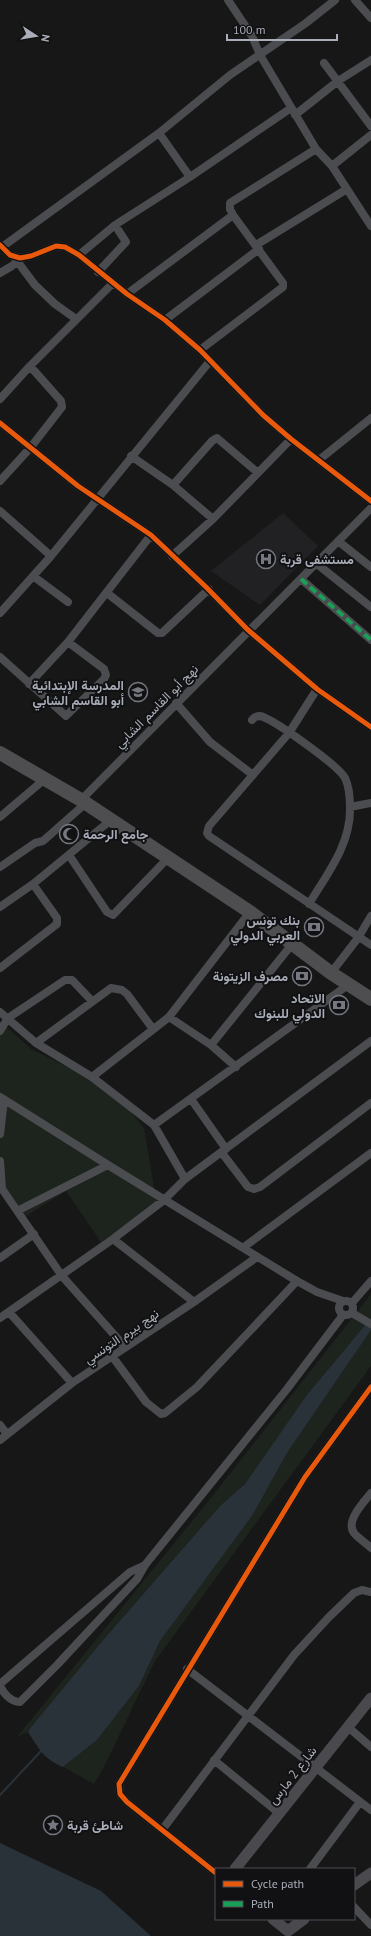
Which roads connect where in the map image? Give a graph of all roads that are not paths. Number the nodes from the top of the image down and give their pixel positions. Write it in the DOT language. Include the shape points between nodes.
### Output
graph roads {
  1 [pos="228,0"];
  2 [pos="335,0"];
  3 [pos="355,0"];
  4 [pos="370,16"];
  5 [pos="260,55"];
  6 [pos="371,60"];
  7 [pos="324,64"];
  8 [pos="338,81"];
  9 [pos="293,112"];
  10 [pos="371,126"];
  11 [pos="159,133"];
  12 [pos="371,135"];
  13 [pos="316,149"];
  14 [pos="332,166"];
  15 [pos="190,177"];
  16 [pos="347,189"];
  17 [pos="371,210"];
  18 [pos="233,215"];
  19 [pos="363,215"];
  20 [pos="115,225"];
  21 [pos="371,226"];
  22 [pos="1,246"];
  23 [pos="257,247"];
  24 [pos="79,256"];
  25 [pos="18,260"];
  26 [pos="98,272"];
  27 [pos="0,273"];
  28 [pos="113,282"];
  29 [pos="127,294"];
  30 [pos="76,319"];
  31 [pos="165,320"];
  32 [pos="200,350"];
  33 [pos="210,361"];
  34 [pos="30,366"];
  35 [pos="0,399"];
  36 [pos="371,418"];
  37 [pos="0,423"];
  38 [pos="290,439"];
  39 [pos="31,447"];
  40 [pos="131,456"];
  41 [pos="319,460"];
  42 [pos="257,472"];
  43 [pos="0,481"];
  44 [pos="173,485"];
  45 [pos="98,500"];
  46 [pos="371,501"];
  47 [pos="371,508"];
  48 [pos="0,511"];
  49 [pos="213,519"];
  50 [pos="151,535"];
  51 [pos="338,541"];
  52 [pos="51,556"];
  53 [pos="172,556"];
  54 [pos="317,564"];
  55 [pos="371,567"];
  56 [pos="33,576"];
  57 [pos="301,579"];
  58 [pos="209,589"];
  59 [pos="107,593"];
  60 [pos="68,602"];
  61 [pos="371,607"];
  62 [pos="0,613"];
  63 [pos="248,630"];
  64 [pos="371,640"];
  65 [pos="68,642"];
  66 [pos="0,657"];
  67 [pos="29,684"];
  68 [pos="317,689"];
  69 [pos="176,703"];
  70 [pos="252,720"];
  71 [pos="371,727"];
  72 [pos="288,733"];
  73 [pos="0,753"];
  74 [pos="253,775"];
  75 [pos="46,778"];
  76 [pos="83,802"];
  77 [pos="371,803"];
  78 [pos="350,807"];
  79 [pos="0,817"];
  80 [pos="111,820"];
  81 [pos="69,855"];
  82 [pos="168,858"];
  83 [pos="0,867"];
  84 [pos="33,884"];
  85 [pos="309,904"];
  86 [pos="0,907"];
  87 [pos="250,912"];
  88 [pos="371,916"];
  89 [pos="358,938"];
  90 [pos="293,944"];
  91 [pos="371,945"];
  92 [pos="0,968"];
  93 [pos="331,973"];
  94 [pos="348,985"];
  95 [pos="371,999"];
  96 [pos="92,1001"];
  97 [pos="0,1012"];
  98 [pos="169,1017"];
  99 [pos="8,1018"];
  100 [pos="153,1029"];
  101 [pos="0,1031"];
  102 [pos="371,1041"];
  103 [pos="36,1043"];
  104 [pos="211,1045"];
  105 [pos="236,1067"];
  106 [pos="92,1077"];
  107 [pos="2,1098"];
  108 [pos="191,1099"];
  109 [pos="371,1103"];
  110 [pos="154,1125"];
  111 [pos="0,1134"];
  112 [pos="224,1151"];
  113 [pos="371,1153"];
  114 [pos="0,1161"];
  115 [pos="108,1165"];
  116 [pos="185,1179"];
  117 [pos="2,1191"];
  118 [pos="164,1200"];
  119 [pos="18,1211"];
  120 [pos="34,1234"];
  121 [pos="113,1239"];
  122 [pos="244,1247"];
  123 [pos="257,1257"];
  124 [pos="0,1258"];
  125 [pos="62,1276"];
  126 [pos="297,1281"];
  127 [pos="371,1281"];
  128 [pos="317,1292"];
  129 [pos="343,1301"];
  130 [pos="194,1302"];
  131 [pos="352,1303"];
  132 [pos="9,1312"];
  133 [pos="341,1312"];
  134 [pos="353,1314"];
  135 [pos="0,1318"];
  136 [pos="371,1324"];
  137 [pos="125,1347"];
  138 [pos="112,1356"];
  139 [pos="72,1383"];
  140 [pos="369,1392"];
  141 [pos="0,1425"];
  142 [pos="7,1434"];
  143 [pos="0,1440"];
  144 [pos="371,1493"];
  145 [pos="371,1548"];
  146 [pos="145,1565"];
  147 [pos="371,1592"];
  148 [pos="187,1669"];
  149 [pos="0,1684"];
  150 [pos="371,1698"];
  151 [pos="249,1717"];
  152 [pos="348,1727"];
  153 [pos="371,1747"];
  154 [pos="214,1760"];
  155 [pos="316,1768"];
  156 [pos="360,1802"];
  157 [pos="371,1810"];
  158 [pos="280,1814"];
  159 [pos="162,1830"];
  160 [pos="236,1868"];
  161 [pos="311,1868"];
  162 [pos="215,1872"];
  163 [pos="371,1873"];
  164 [pos="355,1884"];
  165 [pos="355,1908"];
  166 [pos="274,1920"];
  167 [pos="303,1920"];
  168 [pos="371,1925"];
  169 [pos="291,1934"];
  1 -- 5 [label="street" via="252,36"];
  2 -- 5 [label="street"];
  3 -- 4 [label="street"];
  5 -- 9 [label="street"];
  5 -- 11 [label="street" via="230,75"];
  6 -- 8 [label="street"];
  7 -- 8 [label="street"];
  8 -- 9 [label="street"];
  8 -- 10 [label="street"];
  9 -- 13 [label="street"];
  9 -- 15 [label="street"];
  11 -- 15 [label="street"];
  11 -- 22 [label="street"];
  12 -- 14 [label="street"];
  13 -- 14 [label="street"];
  13 -- 18 [label="street" via="232,202 230,207"];
  14 -- 16 [label="street"];
  15 -- 20 [label="street"];
  16 -- 19 [label="street"];
  16 -- 23 [label="street"];
  17 -- 19 [label="street"];
  18 -- 23 [label="street"];
  18 -- 29 [label="street"];
  19 -- 21 [label="street"];
  20 -- 24 [label="street"];
  20 -- 26 [label="street" via="126,242"];
  22 -- 25 [label="street"];
  23 -- 31 [label="street"];
  23 -- 32 [label="street" via="283,283 283,289"];
  24 -- 25 [label="street" via="65,247 56,246"];
  24 -- 26 [label="street"];
  25 -- 27 [label="street"];
  25 -- 30 [label="street" via="35,285"];
  26 -- 28 [label="street"];
  28 -- 29 [label="street"];
  28 -- 30 [label="street"];
  29 -- 31 [label="street"];
  30 -- 34 [label="street"];
  31 -- 32 [label="street"];
  32 -- 33 [label="street"];
  33 -- 38 [label="street"];
  33 -- 40 [label="street"];
  34 -- 35 [label="street"];
  34 -- 39 [label="street" via="61,400 62,406"];
  36 -- 41 [label="street"];
  37 -- 39 [label="street"];
  38 -- 41 [label="street"];
  38 -- 42 [label="street"];
  39 -- 43 [label="street"];
  39 -- 45 [label="street"];
  40 -- 44 [label="street"];
  40 -- 45 [label="street"];
  41 -- 46 [label="street"];
  42 -- 44 [label="street" via="218,438 212,441"];
  42 -- 49 [label="street"];
  44 -- 49 [label="street"];
  45 -- 50 [label="street"];
  45 -- 52 [label="street"];
  47 -- 51 [label="street, نهج أبو القاسم الشابي"];
  48 -- 52 [label="street"];
  49 -- 53 [label="street"];
  50 -- 53 [label="street"];
  50 -- 59 [label="street"];
  51 -- 54 [label="street, نهج أبو القاسم الشابي"];
  51 -- 55 [label="street"];
  52 -- 56 [label="street"];
  53 -- 58 [label="street"];
  54 -- 57 [label="street, نهج أبو القاسم الشابي"];
  54 -- 61 [label="street"];
  56 -- 60 [label="street"];
  56 -- 62 [label="street"];
  57 -- 63 [label="street, نهج أبو القاسم الشابي"];
  57 -- 64 [label="street"];
  58 -- 59 [label="street" via="162,634"];
  58 -- 63 [label="street"];
  59 -- 65 [label="street"];
  63 -- 68 [label="street"];
  63 -- 69 [label="street, نهج أبو القاسم الشابي"];
  65 -- 67 [label="street"];
  65 -- 67 [label="street" via="104,669 104,679 66,716"];
  66 -- 67 [label="street"];
  68 -- 71 [label="street"];
  68 -- 72 [label="street"];
  69 -- 74 [label="street" via="210,742"];
  69 -- 76 [label="street, نهج أبو القاسم الشابي"];
  70 -- 72 [label="street" via="261,716"];
  72 -- 74 [label="street"];
  72 -- 78 [label="street" via="340,771 346,779"];
  73 -- 75 [label="highway"];
  74 -- 85 [label="street" via="207,833"];
  75 -- 76 [label="highway"];
  75 -- 79 [label="street"];
  76 -- 80 [label="highway"];
  76 -- 83 [label="street, نهج أبو القاسم الشابي" via="43,841"];
  77 -- 78 [label="street"];
  78 -- 85 [label="street" via="347,837"];
  80 -- 81 [label="street"];
  80 -- 82 [label="highway"];
  81 -- 82 [label="street" via="107,912 113,915"];
  81 -- 84 [label="street"];
  82 -- 87 [label="highway"];
  84 -- 86 [label="street"];
  84 -- 92 [label="street" via="57,918 57,924"];
  85 -- 89 [label="street"];
  87 -- 90 [label="highway"];
  87 -- 98 [label="street"];
  88 -- 89 [label="street"];
  89 -- 91 [label="street"];
  89 -- 93 [label="street"];
  90 -- 93 [label="highway"];
  90 -- 104 [label="street"];
  93 -- 94 [label="highway"];
  94 -- 95 [label="highway"];
  94 -- 105 [label="street"];
  96 -- 99 [label="street" via="69,979"];
  96 -- 100 [label="street" via="111,988 122,990"];
  96 -- 103 [label="street"];
  97 -- 99 [label="street"];
  98 -- 100 [label="street"];
  98 -- 104 [label="street"];
  99 -- 101 [label="street"];
  99 -- 103 [label="street"];
  100 -- 106 [label="street"];
  102 -- 112 [label="street"];
  103 -- 106 [label="street"];
  104 -- 105 [label="street"];
  105 -- 108 [label="street"];
  106 -- 110 [label="street"];
  107 -- 111 [label="street"];
  107 -- 115 [label="street"];
  108 -- 110 [label="street"];
  108 -- 112 [label="street"];
  109 -- 112 [label="street" via="254,1189 248,1187"];
  110 -- 116 [label="street"];
  112 -- 116 [label="street"];
  113 -- 122 [label="street"];
  114 -- 117 [label="street"];
  115 -- 118 [label="street"];
  115 -- 119 [label="street"];
  116 -- 118 [label="street"];
  117 -- 119 [label="street"];
  118 -- 121 [label="street"];
  118 -- 122 [label="street"];
  119 -- 120 [label="street"];
  120 -- 124 [label="street"];
  120 -- 125 [label="street"];
  121 -- 125 [label="street"];
  121 -- 130 [label="street"];
  122 -- 123 [label="street"];
  123 -- 126 [label="street"];
  123 -- 130 [label="street, نهج بيرم التونسي"];
  125 -- 132 [label="street"];
  125 -- 137 [label="street"];
  126 -- 128 [label="street"];
  126 -- 138 [label="street" via="197,1387 165,1413 160,1414 151,1407"];
  127 -- 131 [label="street"];
  128 -- 129 [label="street"];
  128 -- 133 [label="street"];
  129 -- 131 [label="street" via="348,1300"];
  129 -- 133 [label="street" via="340,1304"];
  130 -- 137 [label="street, نهج بيرم التونسي"];
  131 -- 134 [label="street"];
  132 -- 135 [label="street"];
  132 -- 139 [label="street"];
  133 -- 134 [label="street"];
  133 -- 146 [label="street" via="287,1389"];
  134 -- 136 [label="street"];
  137 -- 138 [label="street, نهج بيرم التونسي"];
  138 -- 139 [label="street, نهج بيرم التونسي"];
  139 -- 142 [label="street, نهج بيرم التونسي"];
  140 -- 148 [label="street" via="305,1478"];
  141 -- 142 [label="street"];
  142 -- 143 [label="street, نهج بيرم التونسي"];
  144 -- 145 [label="street" via="351,1524 353,1532"];
  146 -- 149 [label="street" via="130,1572"];
  146 -- 149 [label="street" via="137,1579 58,1665 20,1702 14,1701 4,1693"];
  147 -- 151 [label="street" via="356,1592 329,1617 294,1655"];
  148 -- 151 [label="street"];
  148 -- 159 [label="street" via="118,1787 124,1799"];
  150 -- 152 [label="street, شارع 2 مارس"];
  151 -- 154 [label="street"];
  151 -- 155 [label="street"];
  152 -- 153 [label="street"];
  152 -- 155 [label="street, شارع 2 مارس"];
  154 -- 158 [label="street"];
  154 -- 159 [label="street"];
  155 -- 156 [label="street"];
  155 -- 158 [label="street, شارع 2 مارس"];
  156 -- 157 [label="street"];
  156 -- 161 [label="street"];
  158 -- 160 [label="street, شارع 2 مارس"];
  159 -- 162 [label="street"];
  163 -- 164 [label="street"];
  165 -- 168 [label="street"];
  166 -- 169 [label="street"];
  167 -- 169 [label="street"];
}
